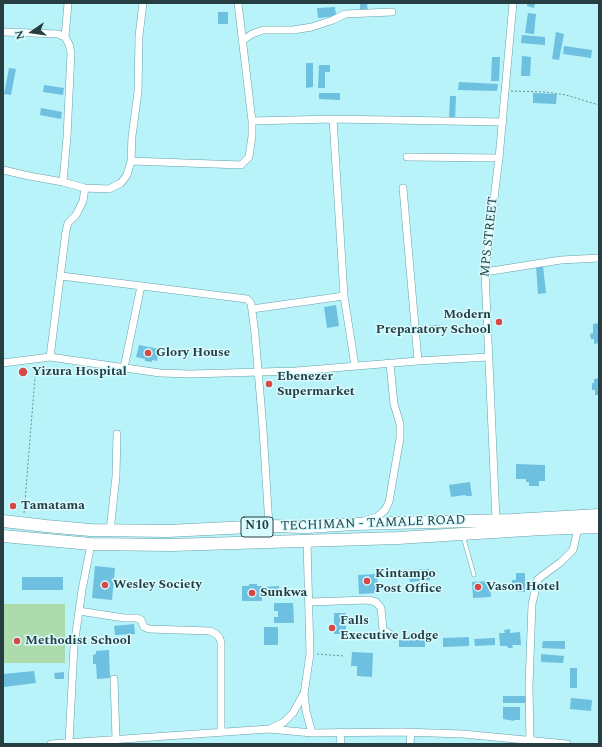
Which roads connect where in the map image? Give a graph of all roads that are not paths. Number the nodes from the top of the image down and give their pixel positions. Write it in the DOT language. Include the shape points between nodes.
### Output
graph roads {
  1 [pos="68,3"];
  2 [pos="143,3"];
  3 [pos="238,3"];
  4 [pos="513,3"];
  5 [pos="392,12"];
  6 [pos="3,32"];
  7 [pos="65,38"];
  8 [pos="242,41"];
  9 [pos="333,119"];
  10 [pos="252,121"];
  11 [pos="503,122"];
  12 [pos="407,157"];
  13 [pos="499,158"];
  14 [pos="131,161"];
  15 [pos="3,170"];
  16 [pos="63,182"];
  17 [pos="85,188"];
  18 [pos="403,188"];
  19 [pos="599,258"];
  20 [pos="485,272"];
  21 [pos="61,276"];
  22 [pos="141,286"];
  23 [pos="344,296"];
  24 [pos="252,309"];
  25 [pos="50,357"];
  26 [pos="488,357"];
  27 [pos="418,361"];
  28 [pos="3,363"];
  29 [pos="390,364"];
  30 [pos="355,366"];
  31 [pos="124,368"];
  32 [pos="257,372"];
  33 [pos="117,434"];
  34 [pos="599,515"];
  35 [pos="496,520"];
  36 [pos="3,521"];
  37 [pos="354,524"];
  38 [pos="269,526"];
  39 [pos="307,527"];
  40 [pos="599,527"];
  41 [pos="578,528"];
  42 [pos="110,531"];
  43 [pos="463,534"];
  44 [pos="3,536"];
  45 [pos="307,541"];
  46 [pos="91,544"];
  47 [pos="474,575"];
  48 [pos="309,602"];
  49 [pos="79,611"];
  50 [pos="391,635"];
  51 [pos="114,679"];
  52 [pos="304,694"];
  53 [pos="269,729"];
  54 [pos="221,732"];
  55 [pos="340,732"];
  56 [pos="411,732"];
  57 [pos="312,733"];
  58 [pos="116,739"];
  59 [pos="157,740"];
  60 [pos="69,742"];
  61 [pos="529,742"];
  62 [pos="51,744"];
  63 [pos="55,744"];
  64 [pos="341,744"];
  65 [pos="410,744"];
  66 [pos="567,744"];
  1 -- 7 [label="street"];
  2 -- 14 [label="street"];
  3 -- 8 [label="street"];
  4 -- 11 [label="street, MPS STREET"];
  5 -- 8 [label="street" via="346,14 312,27 262,30"];
  6 -- 7 [label="street" via="58,34"];
  7 -- 16 [label="street" via="71,53"];
  8 -- 10 [label="street"];
  9 -- 10 [label="street"];
  9 -- 11 [label="street"];
  9 -- 23 [label="street"];
  10 -- 14 [label="street" via="249,157 241,165"];
  11 -- 13 [label="street, MPS STREET"];
  12 -- 13 [label="street"];
  13 -- 20 [label="street, MPS STREET"];
  14 -- 17 [label="street" via="127,175 121,183 109,189"];
  15 -- 16 [label="street"];
  16 -- 17 [label="street"];
  17 -- 21 [label="street" via="83,201 68,223"];
  18 -- 27 [label="street"];
  19 -- 20 [label="street" via="561,260"];
  20 -- 26 [label="street, MPS STREET"];
  21 -- 22 [label="street"];
  21 -- 25 [label="street"];
  22 -- 24 [label="street" via="247,299"];
  22 -- 31 [label="street"];
  23 -- 24 [label="street"];
  23 -- 30 [label="street"];
  24 -- 32 [label="street"];
  25 -- 28 [label="street"];
  25 -- 31 [label="street"];
  26 -- 27 [label="street"];
  26 -- 35 [label="street, MPS STREET"];
  27 -- 29 [label="street"];
  29 -- 30 [label="street"];
  29 -- 37 [label="street" via="400,438 389,502 377,517"];
  30 -- 32 [label="street"];
  31 -- 32 [label="street" via="160,373"];
  32 -- 38 [label="street"];
  33 -- 42 [label="street" via="116,476"];
  34 -- 35 [label="highway, TECHIMAN - TAMALE ROAD / N10"];
  35 -- 37 [label="highway, TECHIMAN - TAMALE ROAD / N10"];
  36 -- 42 [label="highway, TECHIMAN - TAMALE ROAD / N10"];
  37 -- 39 [label="highway, TECHIMAN - TAMALE ROAD / N10"];
  38 -- 39 [label="highway, TECHIMAN - TAMALE ROAD / N10"];
  38 -- 42 [label="highway, TECHIMAN - TAMALE ROAD / N10"];
  39 -- 45 [label="highway"];
  40 -- 41 [label="highway, TECHIMAN - TAMALE ROAD / N10"];
  41 -- 43 [label="highway, TECHIMAN - TAMALE ROAD / N10"];
  41 -- 61 [label="street" via="572,550 538,579 535,591 531,616"];
  43 -- 45 [label="highway, TECHIMAN - TAMALE ROAD / N10"];
  43 -- 47 [label="lane"];
  44 -- 46 [label="highway, TECHIMAN - TAMALE ROAD / N10"];
  45 -- 46 [label="highway, TECHIMAN - TAMALE ROAD / N10" via="171,545"];
  45 -- 48 [label="street"];
  46 -- 49 [label="street"];
  48 -- 50 [label="street" via="376,602 381,608 383,630"];
  48 -- 52 [label="street" via="310,654"];
  49 -- 54 [label="street" via="137,618 146,628 210,631 216,634 221,642"];
  49 -- 60 [label="street" via="74,646"];
  51 -- 58 [label="street"];
  52 -- 53 [label="street" via="293,713 284,722"];
  52 -- 57 [label="street"];
  53 -- 54 [label="street"];
  53 -- 57 [label="street"];
  54 -- 59 [label="street"];
  55 -- 56 [label="street"];
  55 -- 57 [label="street"];
  55 -- 64 [label="street"];
  56 -- 61 [label="street" via="463,734"];
  56 -- 65 [label="street"];
  58 -- 59 [label="street"];
  58 -- 60 [label="street"];
  60 -- 63 [label="street"];
  61 -- 66 [label="street"];
  62 -- 63 [label="street"];
}
